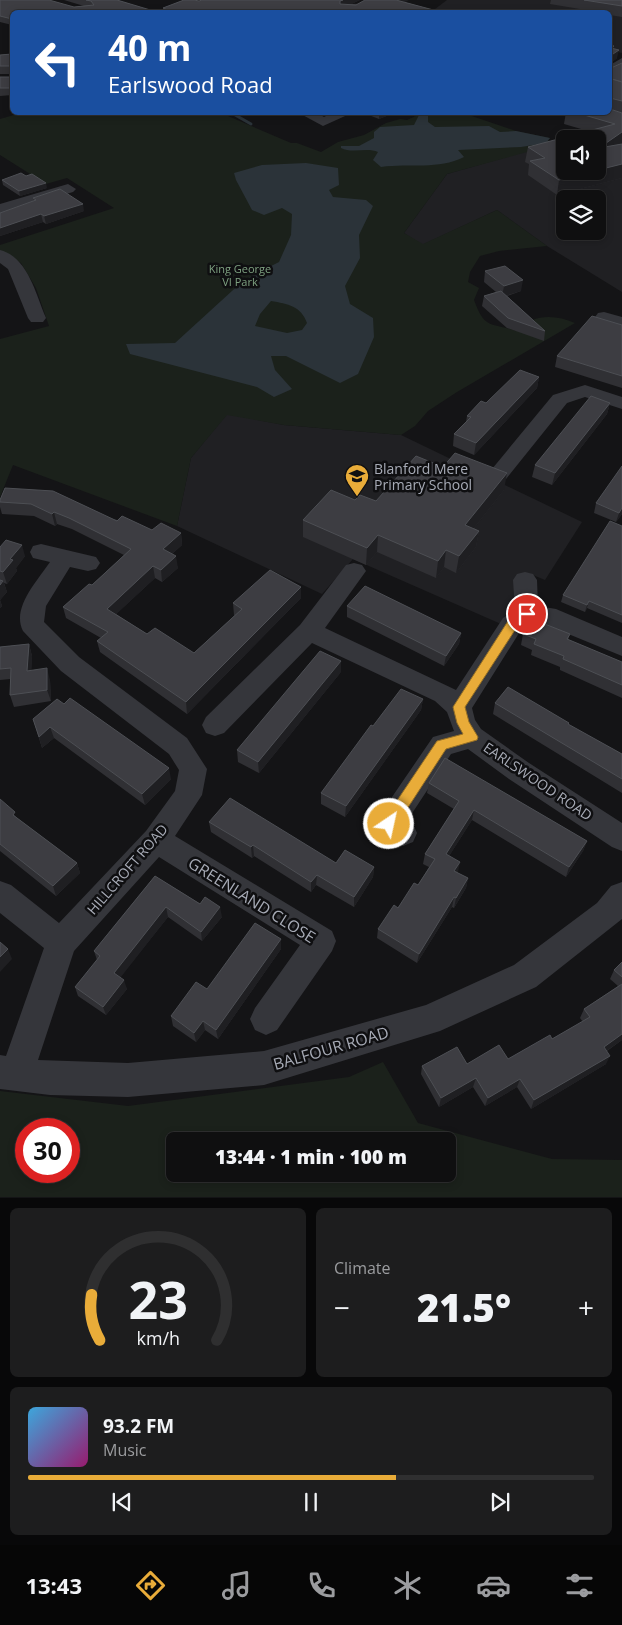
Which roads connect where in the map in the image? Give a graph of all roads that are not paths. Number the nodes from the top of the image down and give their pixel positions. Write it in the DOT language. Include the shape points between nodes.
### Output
graph roads {
  1 [pos="310,115"];
  2 [pos="340,115"];
  3 [pos="71,188"];
  4 [pos="0,209"];
  5 [pos="0,255"];
  6 [pos="604,317"];
  7 [pos="37,318"];
  8 [pos="622,322"];
  9 [pos="622,403"];
  10 [pos="499,474"];
  11 [pos="65,557"];
  12 [pos="354,571"];
  13 [pos="525,580"];
  14 [pos="527,614"];
  15 [pos="309,631"];
  16 [pos="622,647"];
  17 [pos="459,707"];
  18 [pos="215,725"];
  19 [pos="472,737"];
  20 [pos="403,833"];
  21 [pos="622,838"];
  22 [pos="156,840"];
  23 [pos="0,895"];
  24 [pos="622,896"];
  25 [pos="61,944"];
  26 [pos="266,1018"];
  27 [pos="8,1072"];
  1 -- 2 [label="street" via="323,122"];
  3 -- 4 [label="street"];
  5 -- 7 [label="street" via="15,266"];
  6 -- 8 [label="street"];
  9 -- 10 [label="street" via="585,391 560,399"];
  11 -- 22 [label="street, HILLCROFT ROAD" via="34,605 32,625 70,664 178,746 193,769 188,795"];
  12 -- 15 [label="street"];
  13 -- 14 [label="street"];
  14 -- 16 [label="street" via="547,615"];
  14 -- 17 [label="street" via="512,624"];
  15 -- 17 [label="street" via="425,684"];
  15 -- 18 [label="street"];
  17 -- 19 [label="street, EARLSWOOD ROAD" via="463,723"];
  19 -- 20 [label="street" via="442,745 389,824"];
  19 -- 21 [label="street, EARLSWOOD ROAD"];
  22 -- 25 [label="street, HILLCROFT ROAD"];
  22 -- 26 [label="street, GREENLAND CLOSE" via="321,941"];
  23 -- 25 [label="street"];
  24 -- 27 [label="street, BALFOUR ROAD" via="600,919 525,976 429,1020 264,1068 128,1080 50,1078"];
  25 -- 27 [label="street, HILLCROFT ROAD"];
}
